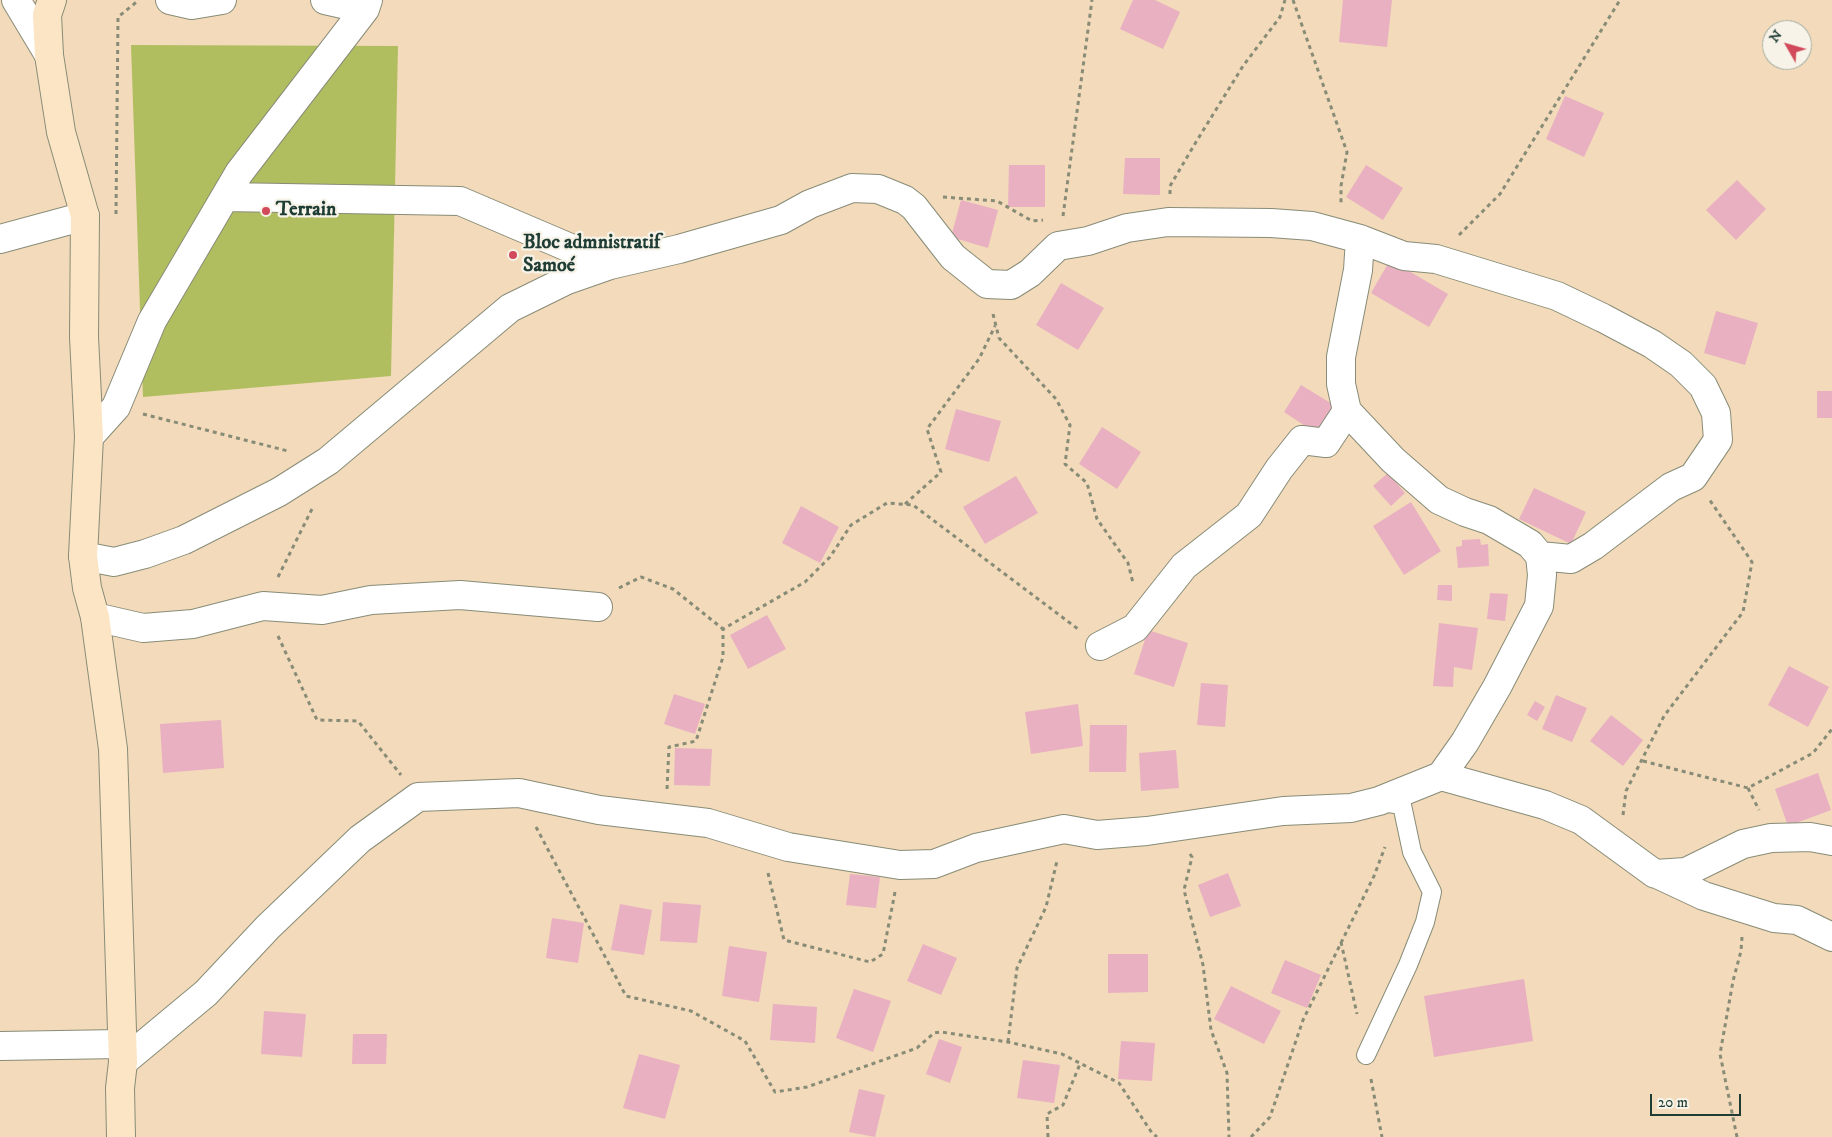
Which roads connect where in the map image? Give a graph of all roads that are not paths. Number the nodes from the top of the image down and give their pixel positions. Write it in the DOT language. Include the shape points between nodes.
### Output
graph roads {
  1 [pos="16,0"];
  2 [pos="52,0"];
  3 [pos="170,0"];
  4 [pos="222,0"];
  5 [pos="325,0"];
  6 [pos="367,5"];
  7 [pos="50,54"];
  8 [pos="225,197"];
  9 [pos="84,216"];
  10 [pos="1351,237"];
  11 [pos="0,239"];
  12 [pos="610,265"];
  13 [pos="1347,411"];
  14 [pos="90,437"];
  15 [pos="84,556"];
  16 [pos="1540,556"];
  17 [pos="598,607"];
  18 [pos="95,617"];
  19 [pos="1100,646"];
  20 [pos="1441,776"];
  21 [pos="1390,803"];
  22 [pos="1832,841"];
  23 [pos="1655,874"];
  24 [pos="1832,937"];
  25 [pos="0,1046"];
  26 [pos="122,1053"];
  27 [pos="1366,1055"];
  28 [pos="122,1137"];
  1 -- 7 [label="street"];
  2 -- 7 [label="main road" via="47,15"];
  3 -- 4 [label="street" via="192,6"];
  5 -- 6 [label="street"];
  6 -- 8 [label="street" via="239,173"];
  7 -- 9 [label="main road" via="61,132"];
  8 -- 12 [label="street" via="460,201"];
  8 -- 14 [label="street" via="152,321 116,407"];
  9 -- 11 [label="street"];
  9 -- 14 [label="main road" via="84,337"];
  10 -- 12 [label="street" via="1312,226 1168,222 1127,228 1088,241 1058,246 1030,273 1011,285 986,284 953,257 905,200 878,189 852,188 810,204 781,220"];
  10 -- 13 [label="street" via="1358,270 1341,357 1341,384"];
  10 -- 16 [label="street" via="1404,256 1436,259 1557,296 1628,331 1681,364 1703,386 1716,413 1718,440 1693,477 1671,487 1571,559"];
  12 -- 15 [label="street" via="567,280 510,308 328,461 279,492 184,540 146,554 114,562"];
  13 -- 16 [label="street" via="1393,460 1439,500 1489,520 1530,544"];
  13 -- 19 [label="street" via="1326,443 1302,440 1249,514 1184,566 1135,628"];
  14 -- 15 [label="main road"];
  15 -- 18 [label="main road" via="87,588"];
  16 -- 20 [label="street" via="1539,606 1497,688"];
  17 -- 18 [label="street" via="460,595 371,600 322,610 264,606 193,624 143,628"];
  18 -- 26 [label="main road" via="113,758"];
  20 -- 21 [label="street"];
  20 -- 23 [label="street" via="1545,805 1581,820"];
  21 -- 26 [label="street" via="1282,811 1175,828 1097,835 1064,829 976,848 934,864 900,865 788,847 708,823 599,810 519,793 418,797 360,839 268,927 206,994"];
  21 -- 27 [label="lane" via="1432,892 1425,922 1408,966"];
  22 -- 23 [label="street" via="1810,837 1771,838 1743,844 1686,872"];
  23 -- 24 [label="street" via="1704,896 1774,918 1797,920"];
  25 -- 26 [label="street"];
  26 -- 28 [label="main road"];
}
